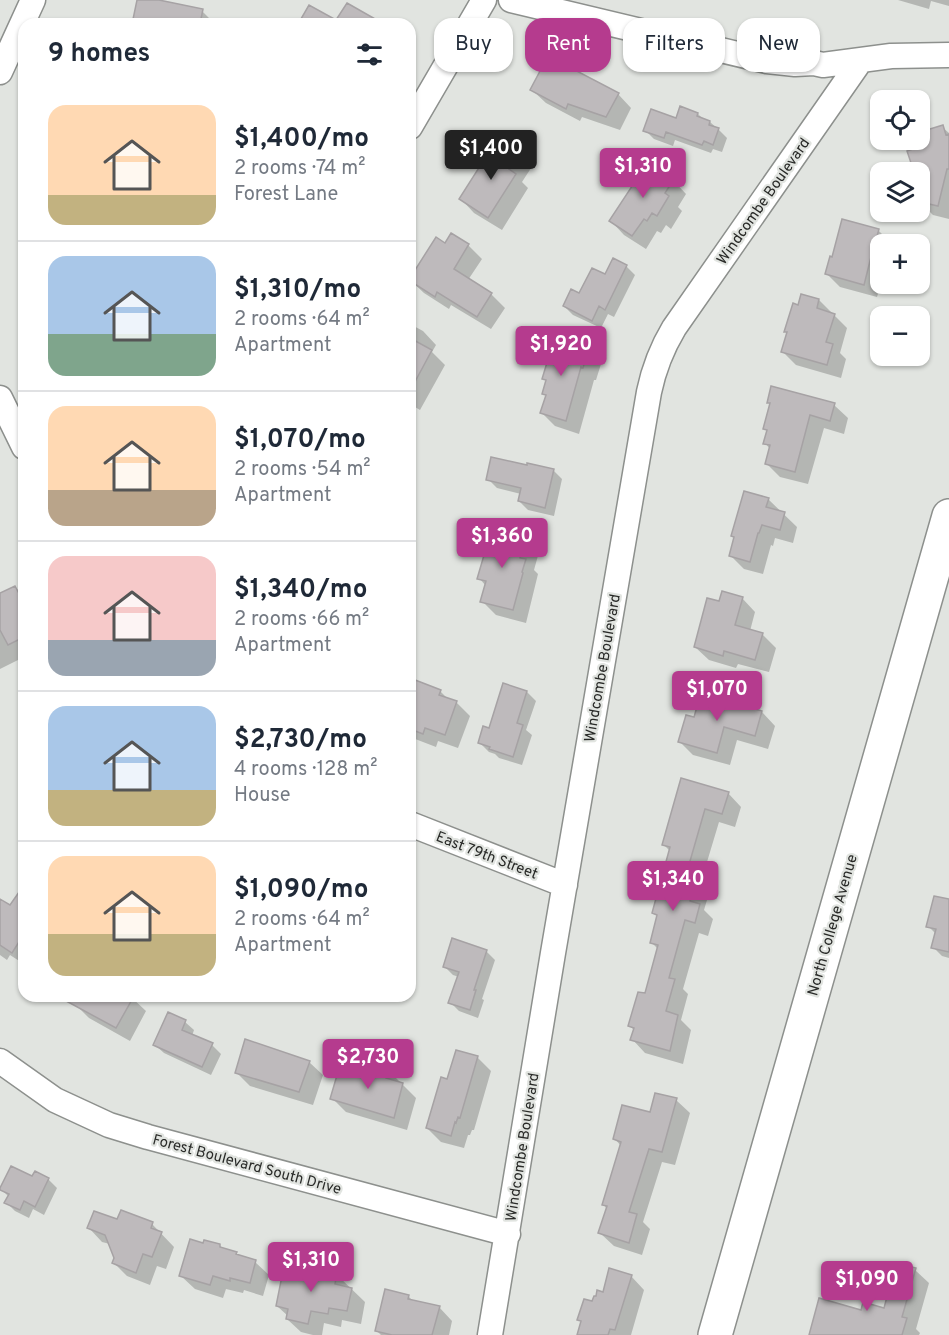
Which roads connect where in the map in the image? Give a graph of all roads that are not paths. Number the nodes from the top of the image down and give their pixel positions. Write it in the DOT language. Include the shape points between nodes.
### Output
graph roads {
  1 [pos="33,0"];
  2 [pos="484,0"];
  3 [pos="511,0"];
  4 [pos="25,18"];
  5 [pos="18,33"];
  6 [pos="949,55"];
  7 [pos="861,60"];
  8 [pos="0,72"];
  9 [pos="416,117"];
  10 [pos="0,398"];
  11 [pos="18,435"];
  12 [pos="0,438"];
  13 [pos="18,445"];
  14 [pos="949,516"];
  15 [pos="416,826"];
  16 [pos="565,885"];
  17 [pos="0,1061"];
  18 [pos="508,1234"];
  19 [pos="490,1335"];
  20 [pos="715,1335"];
  1 -- 4 [label="street"];
  2 -- 9 [label="street"];
  3 -- 7 [label="street" via="766,61 823,65"];
  5 -- 8 [label="street"];
  6 -- 7 [label="street"];
  7 -- 16 [label="street, Windcombe Boulevard" via="674,328 656,364"];
  10 -- 11 [label="street"];
  12 -- 13 [label="street"];
  14 -- 20 [label="main road, North College Avenue"];
  15 -- 16 [label="street, East 79th Street"];
  16 -- 18 [label="street, Windcombe Boulevard"];
  17 -- 18 [label="street, Forest Boulevard South Drive" via="55,1100 109,1125"];
  18 -- 19 [label="street, Windcombe Boulevard"];
}
